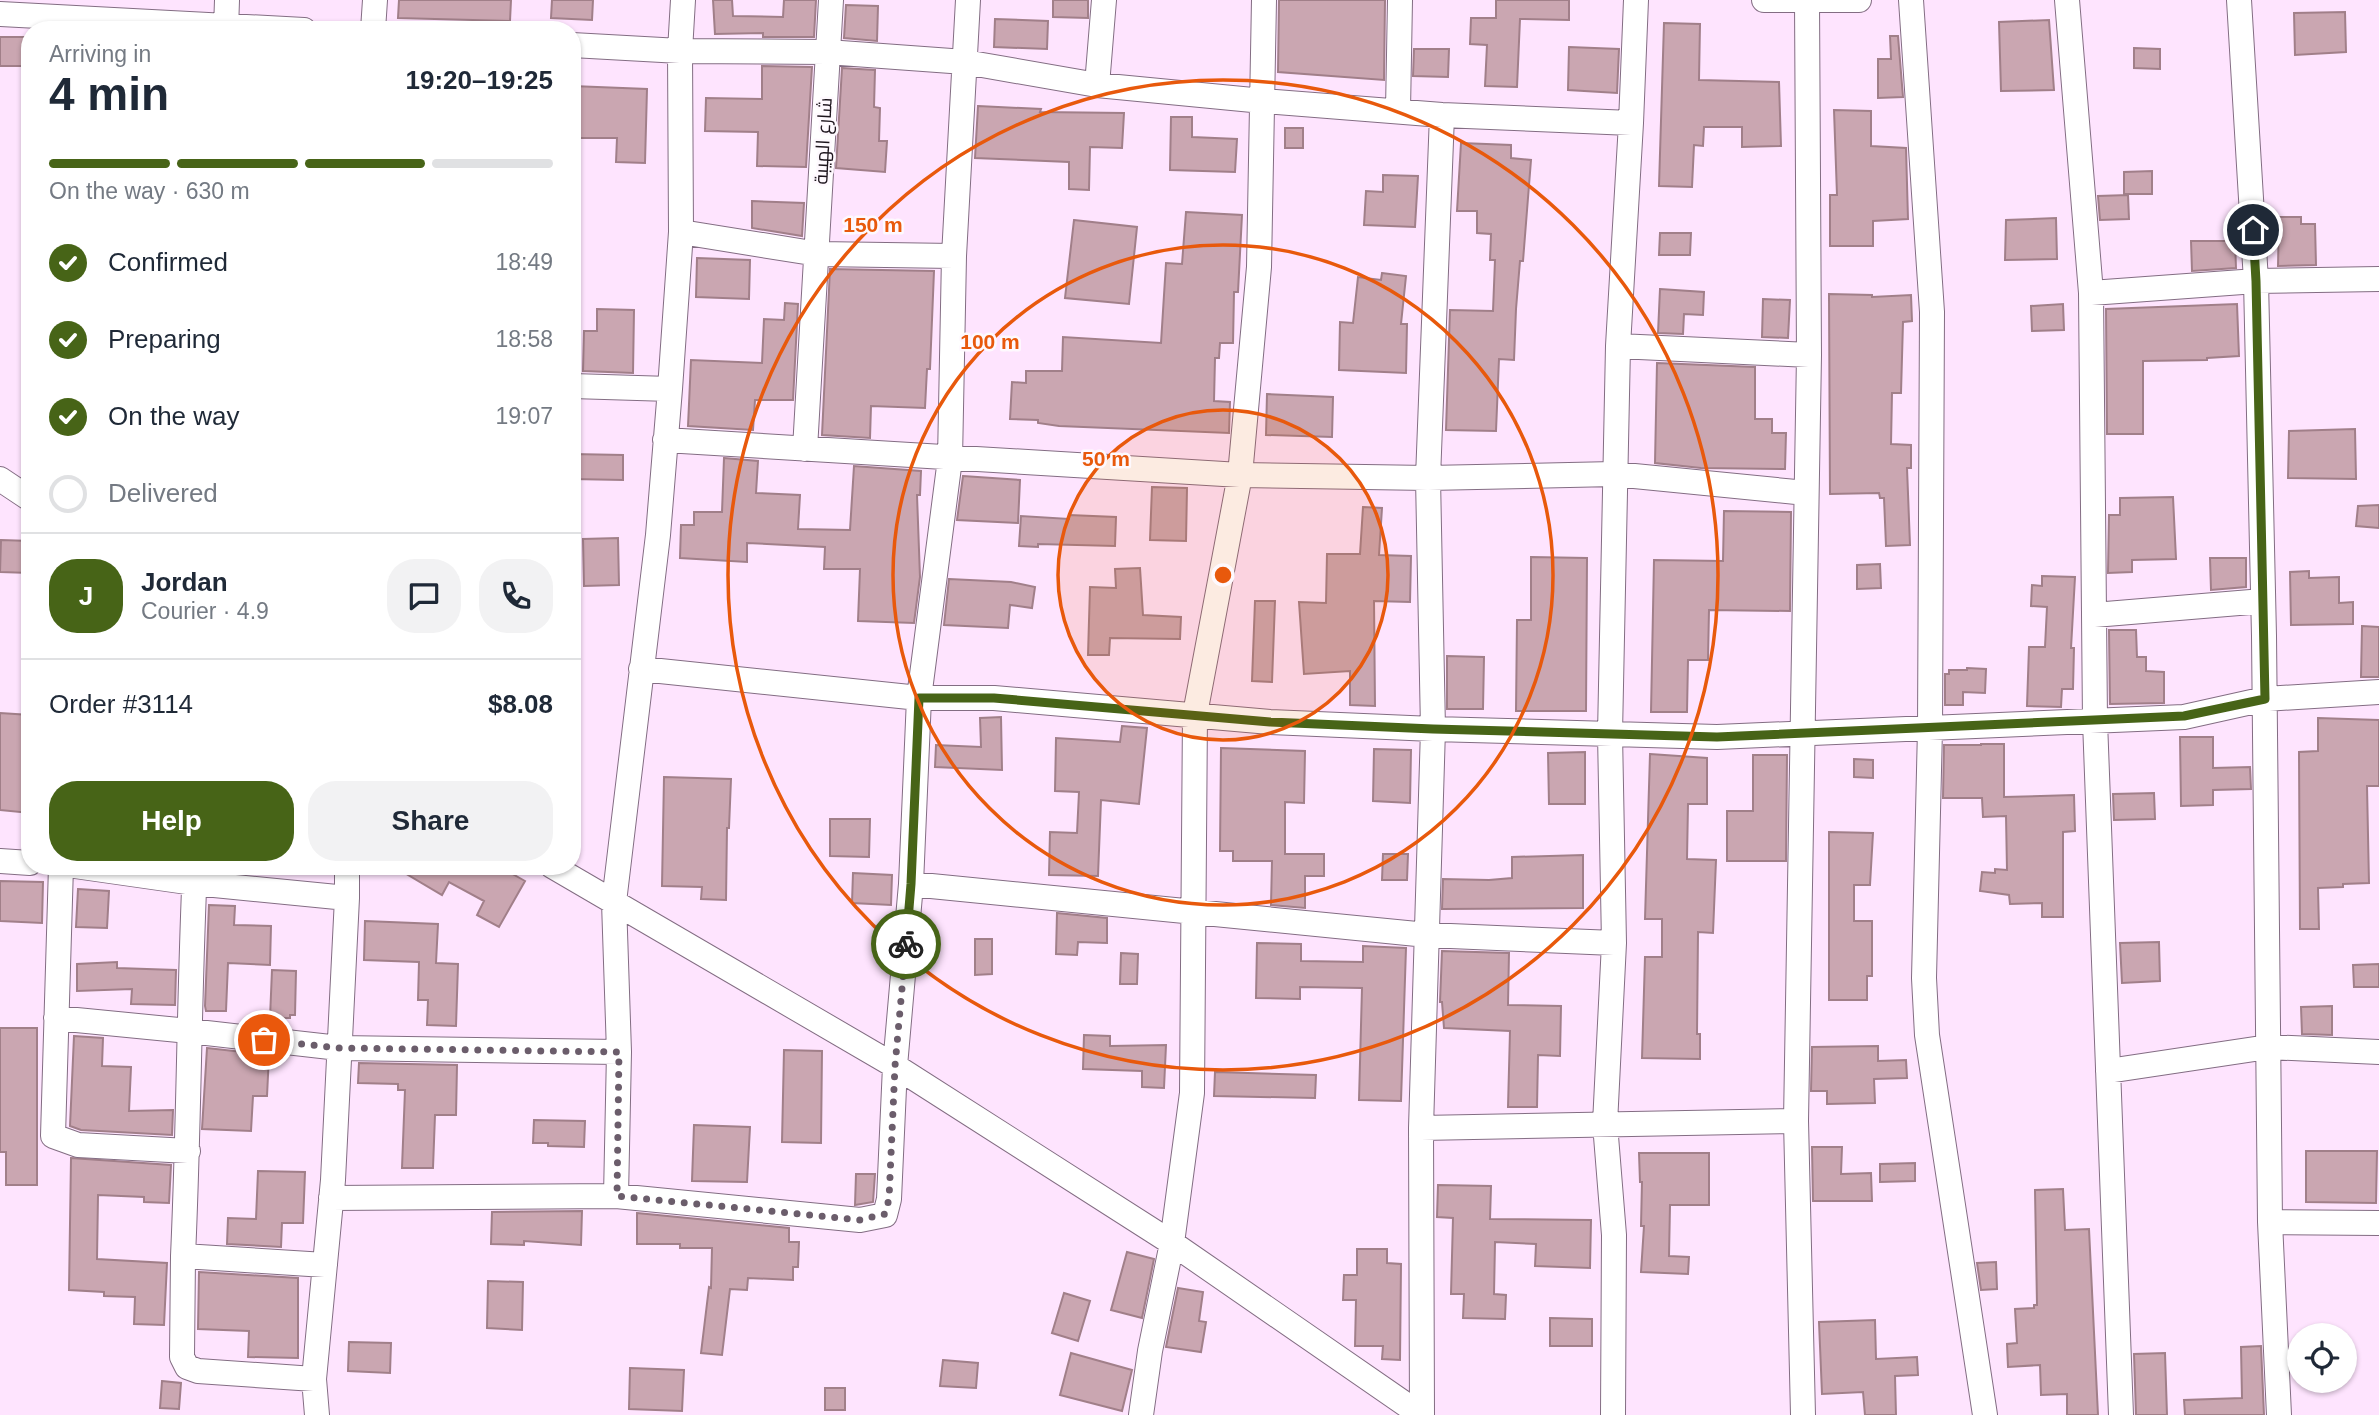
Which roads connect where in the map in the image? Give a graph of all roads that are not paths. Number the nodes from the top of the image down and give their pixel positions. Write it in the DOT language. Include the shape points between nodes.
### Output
graph roads {
  1 [pos="227,0"];
  2 [pos="374,0"];
  3 [pos="683,0"];
  4 [pos="831,0"];
  5 [pos="968,0"];
  6 [pos="1104,0"];
  7 [pos="1264,0"];
  8 [pos="1400,0"];
  9 [pos="1636,0"];
  10 [pos="1764,0"];
  11 [pos="1859,0"];
  12 [pos="1911,0"];
  13 [pos="2067,0"];
  14 [pos="2239,0"];
  15 [pos="1807,1"];
  16 [pos="0,14"];
  17 [pos="87,16"];
  18 [pos="150,21"];
  19 [pos="226,21"];
  20 [pos="373,21"];
  21 [pos="581,46"];
  22 [pos="680,51"];
  23 [pos="827,52"];
  24 [pos="965,62"];
  25 [pos="1097,85"];
  26 [pos="1263,101"];
  27 [pos="1398,110"];
  28 [pos="1443,115"];
  29 [pos="1631,122"];
  30 [pos="681,232"];
  31 [pos="818,254"];
  32 [pos="954,256"];
  33 [pos="2379,279"];
  34 [pos="2256,281"];
  35 [pos="2091,293"];
  36 [pos="1618,346"];
  37 [pos="1810,355"];
  38 [pos="581,386"];
  39 [pos="670,389"];
  40 [pos="666,440"];
  41 [pos="805,449"];
  42 [pos="950,458"];
  43 [pos="1614,474"];
  44 [pos="1240,475"];
  45 [pos="1428,478"];
  46 [pos="0,479"];
  47 [pos="21,493"];
  48 [pos="1806,493"];
  49 [pos="2263,601"];
  50 [pos="2094,615"];
  51 [pos="641,668"];
  52 [pos="2379,692"];
  53 [pos="919,698"];
  54 [pos="2265,699"];
  55 [pos="1195,714"];
  56 [pos="2095,721"];
  57 [pos="1433,729"];
  58 [pos="1930,729"];
  59 [pos="1804,732"];
  60 [pos="1610,734"];
  61 [pos="0,861"];
  62 [pos="21,862"];
  63 [pos="61,875"];
  64 [pos="194,875"];
  65 [pos="200,875"];
  66 [pos="347,875"];
  67 [pos="568,875"];
  68 [pos="911,884"];
  69 [pos="347,898"];
  70 [pos="614,902"];
  71 [pos="1193,912"];
  72 [pos="1427,935"];
  73 [pos="1614,943"];
  74 [pos="56,1018"];
  75 [pos="189,1031"];
  76 [pos="2268,1047"];
  77 [pos="339,1048"];
  78 [pos="619,1052"];
  79 [pos="2379,1052"];
  80 [pos="895,1066"];
  81 [pos="2108,1071"];
  82 [pos="1796,1121"];
  83 [pos="1605,1124"];
  84 [pos="1421,1128"];
  85 [pos="188,1151"];
  86 [pos="617,1196"];
  87 [pos="331,1198"];
  88 [pos="2270,1222"];
  89 [pos="2379,1223"];
  90 [pos="1172,1243"];
  91 [pos="183,1256"];
  92 [pos="325,1265"];
  93 [pos="314,1379"];
  94 [pos="317,1415"];
  95 [pos="1141,1415"];
  96 [pos="1421,1415"];
  97 [pos="1613,1415"];
  98 [pos="1802,1415"];
  99 [pos="1985,1415"];
  100 [pos="2121,1415"];
  101 [pos="2279,1415"];
  1 -- 19 [label="street"];
  2 -- 20 [label="street"];
  3 -- 22 [label="street"];
  4 -- 23 [label="street, شارع الهيبة"];
  5 -- 24 [label="street"];
  6 -- 25 [label="street"];
  7 -- 26 [label="street"];
  8 -- 27 [label="street"];
  9 -- 29 [label="street"];
  10 -- 15 [label="street"];
  11 -- 15 [label="street"];
  12 -- 58 [label="street" via="1932,312"];
  13 -- 35 [label="street"];
  14 -- 34 [label="street"];
  15 -- 37 [label="street"];
  16 -- 17 [label="street"];
  17 -- 18 [label="street"];
  21 -- 22 [label="street"];
  22 -- 23 [label="street"];
  22 -- 30 [label="street"];
  23 -- 24 [label="street"];
  23 -- 31 [label="street, شارع الهيبة"];
  24 -- 25 [label="street"];
  24 -- 32 [label="street"];
  25 -- 26 [label="street"];
  26 -- 27 [label="street"];
  26 -- 44 [label="street" via="1259,267"];
  27 -- 28 [label="street"];
  28 -- 29 [label="street"];
  28 -- 45 [label="street"];
  29 -- 36 [label="street"];
  30 -- 31 [label="street"];
  30 -- 39 [label="street"];
  31 -- 32 [label="street"];
  31 -- 41 [label="street, شارع الهيبة"];
  32 -- 42 [label="street"];
  33 -- 34 [label="street"];
  34 -- 35 [label="street"];
  34 -- 49 [label="street"];
  35 -- 50 [label="street"];
  36 -- 37 [label="street"];
  36 -- 43 [label="street"];
  37 -- 48 [label="street"];
  38 -- 39 [label="street"];
  39 -- 40 [label="street"];
  40 -- 41 [label="street"];
  40 -- 51 [label="street"];
  41 -- 42 [label="street"];
  42 -- 44 [label="street"];
  42 -- 53 [label="street"];
  43 -- 45 [label="street"];
  43 -- 48 [label="street"];
  43 -- 60 [label="street"];
  44 -- 45 [label="street"];
  44 -- 55 [label="street"];
  45 -- 57 [label="street"];
  46 -- 47 [label="street"];
  48 -- 59 [label="street"];
  49 -- 50 [label="street"];
  49 -- 54 [label="street"];
  50 -- 56 [label="street"];
  51 -- 53 [label="street"];
  51 -- 70 [label="street"];
  52 -- 54 [label="street"];
  53 -- 55 [label="street" via="994,698"];
  53 -- 68 [label="street"];
  54 -- 56 [label="street" via="2184,716"];
  54 -- 76 [label="street"];
  55 -- 57 [label="street"];
  55 -- 71 [label="street"];
  56 -- 58 [label="street"];
  56 -- 81 [label="street"];
  57 -- 60 [label="street"];
  57 -- 72 [label="street"];
  58 -- 59 [label="street"];
  58 -- 99 [label="street" via="1924,978 1927,1035"];
  59 -- 60 [label="street" via="1717,737"];
  59 -- 82 [label="street"];
  60 -- 73 [label="street"];
  61 -- 62 [label="street"];
  63 -- 74 [label="street"];
  64 -- 75 [label="street"];
  65 -- 69 [label="street"];
  66 -- 69 [label="street"];
  67 -- 70 [label="street"];
  68 -- 71 [label="street"];
  68 -- 80 [label="street"];
  69 -- 77 [label="street"];
  70 -- 78 [label="street"];
  70 -- 80 [label="street"];
  71 -- 72 [label="street"];
  71 -- 90 [label="street" via="1192,1093"];
  72 -- 73 [label="street"];
  72 -- 84 [label="street"];
  73 -- 83 [label="street"];
  74 -- 75 [label="street"];
  74 -- 85 [label="street" via="53,1136 78,1145"];
  75 -- 77 [label="street"];
  75 -- 85 [label="street"];
  76 -- 79 [label="street"];
  76 -- 81 [label="street"];
  76 -- 88 [label="street"];
  77 -- 78 [label="street"];
  77 -- 87 [label="street"];
  78 -- 86 [label="street"];
  80 -- 86 [label="street" via="885,1214 860,1220"];
  80 -- 90 [label="street"];
  81 -- 100 [label="street"];
  82 -- 83 [label="street"];
  82 -- 98 [label="street"];
  83 -- 84 [label="street"];
  83 -- 97 [label="street" via="1614,1235"];
  84 -- 96 [label="street"];
  85 -- 91 [label="street"];
  86 -- 87 [label="street"];
  87 -- 92 [label="street"];
  88 -- 89 [label="street"];
  88 -- 101 [label="street"];
  90 -- 95 [label="street"];
  90 -- 96 [label="street"];
  91 -- 92 [label="street"];
  91 -- 93 [label="street" via="182,1357 187,1367"];
  92 -- 93 [label="street"];
  93 -- 94 [label="street"];
}
